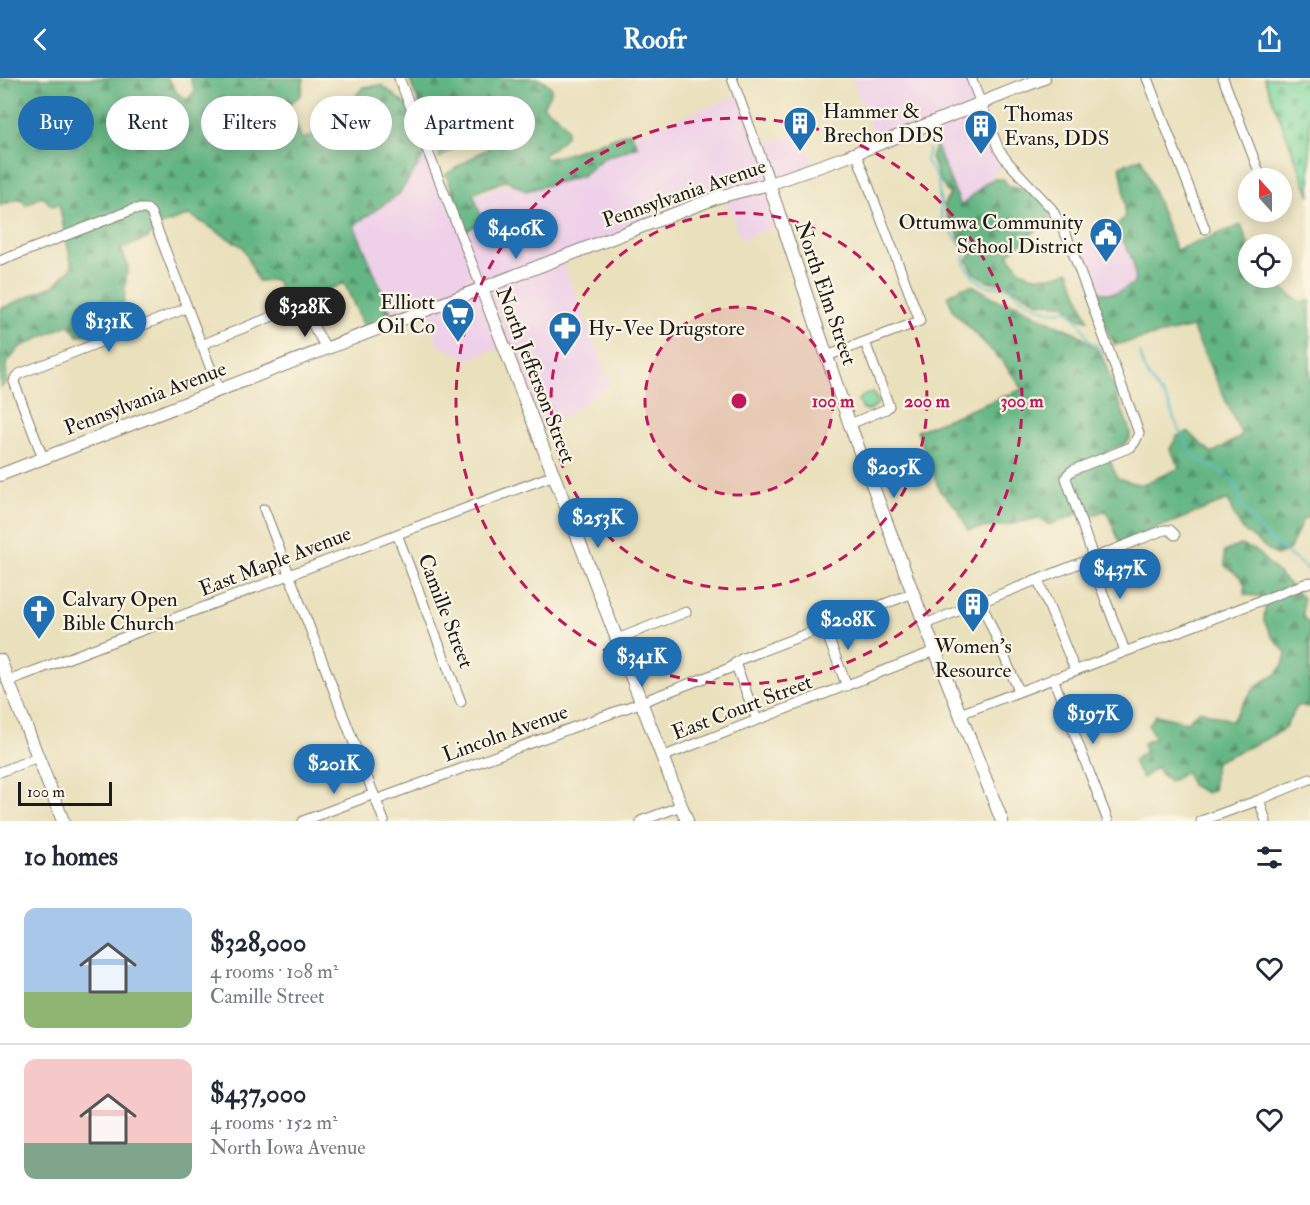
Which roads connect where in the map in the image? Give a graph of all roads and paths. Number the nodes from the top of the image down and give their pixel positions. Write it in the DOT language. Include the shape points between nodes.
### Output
graph roads {
  1 [pos="399,78"];
  2 [pos="732,78"];
  3 [pos="971,78"];
  4 [pos="1044,78"];
  5 [pos="1147,78"];
  6 [pos="1223,78"];
  7 [pos="980,104"];
  8 [pos="856,153"];
  9 [pos="1258,168"];
  10 [pos="769,184"];
  11 [pos="1205,229"];
  12 [pos="0,261"];
  13 [pos="482,289"];
  14 [pos="187,308"];
  15 [pos="865,342"];
  16 [pos="201,345"];
  17 [pos="327,349"];
  18 [pos="826,356"];
  19 [pos="219,390"];
  20 [pos="850,424"];
  21 [pos="43,458"];
  22 [pos="0,475"];
  23 [pos="554,475"];
  24 [pos="264,509"];
  25 [pos="397,534"];
  26 [pos="1175,535"];
  27 [pos="1091,558"];
  28 [pos="289,575"];
  29 [pos="1038,580"];
  30 [pos="1310,582"];
  31 [pos="913,593"];
  32 [pos="981,602"];
  33 [pos="687,612"];
  34 [pos="925,624"];
  35 [pos="824,627"];
  36 [pos="617,639"];
  37 [pos="935,651"];
  38 [pos="1125,651"];
  39 [pos="0,660"];
  40 [pos="735,663"];
  41 [pos="1075,670"];
  42 [pos="4,676"];
  43 [pos="1053,678"];
  44 [pos="847,686"];
  45 [pos="1019,691"];
  46 [pos="461,702"];
  47 [pos="641,702"];
  48 [pos="960,714"];
  49 [pos="758,720"];
  50 [pos="38,757"];
  51 [pos="662,757"];
  52 [pos="0,772"];
  53 [pos="1310,779"];
  54 [pos="375,797"];
  55 [pos="1259,800"];
  56 [pos="681,806"];
  57 [pos="63,821"];
  58 [pos="303,821"];
  59 [pos="384,821"];
  60 [pos="641,821"];
  61 [pos="687,821"];
  62 [pos="1002,821"];
  63 [pos="1108,821"];
  64 [pos="1201,821"];
  65 [pos="1266,821"];
  1 -- 13 [label="street, North Jefferson Street"];
  2 -- 10 [label="street, North Elm Street"];
  3 -- 7 [label="street"];
  4 -- 7 [label="main road, Pennsylvania Avenue"];
  5 -- 11 [label="street"];
  6 -- 9 [label="street"];
  7 -- 8 [label="main road, Pennsylvania Avenue"];
  7 -- 27 [label="street" via="999,150 1053,209 1068,239 1139,433 1131,447 1073,470 1066,478"];
  8 -- 10 [label="main road, Pennsylvania Avenue"];
  8 -- 15 [label="street" via="920,321"];
  10 -- 13 [label="main road, Pennsylvania Avenue" via="718,197"];
  10 -- 18 [label="main road, North Elm Street"];
  12 -- 14 [label="street" via="134,209 147,209"];
  13 -- 17 [label="main road, Pennsylvania Avenue"];
  13 -- 23 [label="main road, North Jefferson Street"];
  14 -- 16 [label="street"];
  14 -- 21 [label="street" via="15,378"];
  15 -- 18 [label="street"];
  15 -- 20 [label="street" via="889,406"];
  16 -- 17 [label="street" via="300,309"];
  16 -- 19 [label="street"];
  17 -- 19 [label="main road, Pennsylvania Avenue"];
  18 -- 20 [label="main road, North Elm Street"];
  19 -- 21 [label="main road, Pennsylvania Avenue"];
  20 -- 31 [label="main road, North Elm Street"];
  21 -- 22 [label="main road, Pennsylvania Avenue"];
  23 -- 25 [label="street, East Maple Avenue"];
  23 -- 36 [label="main road, North Jefferson Street"];
  24 -- 28 [label="street"];
  25 -- 28 [label="street, East Maple Avenue"];
  25 -- 46 [label="street, Camille Street"];
  26 -- 27 [label="street" via="1164,530"];
  27 -- 29 [label="street"];
  27 -- 38 [label="street"];
  28 -- 42 [label="street, East Maple Avenue"];
  28 -- 54 [label="street"];
  29 -- 32 [label="street"];
  29 -- 41 [label="street"];
  30 -- 38 [label="street"];
  31 -- 34 [label="main road, North Elm Street"];
  31 -- 35 [label="street, Lincoln Avenue"];
  32 -- 34 [label="street"];
  32 -- 45 [label="street"];
  33 -- 36 [label="street"];
  34 -- 37 [label="main road, North Elm Street"];
  35 -- 40 [label="street, Lincoln Avenue"];
  35 -- 44 [label="street"];
  36 -- 47 [label="main road, North Jefferson Street"];
  37 -- 44 [label="street, East Court Street"];
  37 -- 48 [label="main road, North Elm Street"];
  38 -- 41 [label="street"];
  39 -- 42 [label="main road"];
  40 -- 47 [label="street, Lincoln Avenue"];
  40 -- 49 [label="street"];
  41 -- 43 [label="street"];
  42 -- 50 [label="main road"];
  43 -- 45 [label="street"];
  43 -- 63 [label="street"];
  44 -- 49 [label="street, East Court Street"];
  45 -- 48 [label="street"];
  47 -- 51 [label="main road, North Jefferson Street"];
  47 -- 54 [label="street, Lincoln Avenue"];
  48 -- 62 [label="main road, North Elm Street"];
  49 -- 51 [label="street, East Court Street"];
  50 -- 52 [label="street"];
  50 -- 57 [label="main road"];
  51 -- 56 [label="main road, North Jefferson Street"];
  53 -- 55 [label="street"];
  54 -- 58 [label="street, Lincoln Avenue"];
  54 -- 59 [label="street"];
  55 -- 64 [label="street"];
  55 -- 65 [label="street"];
  56 -- 60 [label="street"];
  56 -- 61 [label="main road, North Jefferson Street"];
}
